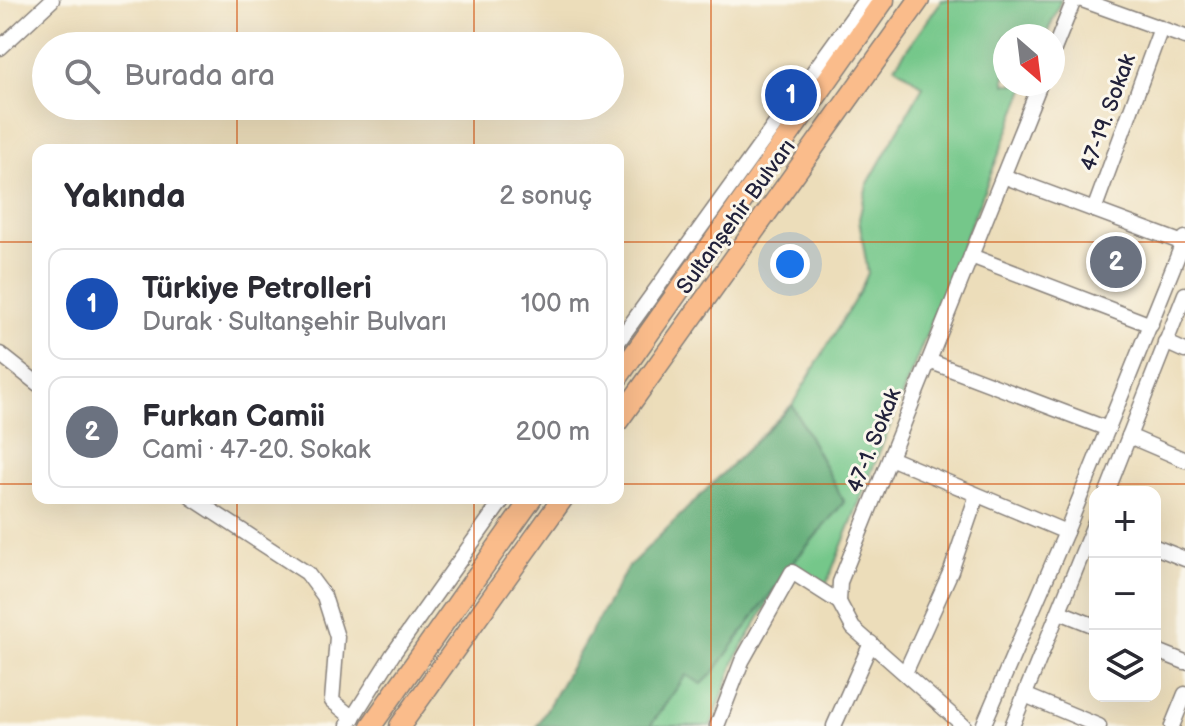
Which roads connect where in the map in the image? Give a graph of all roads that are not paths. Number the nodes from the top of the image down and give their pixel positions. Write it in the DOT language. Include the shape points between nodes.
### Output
graph roads {
  1 [pos="52,0"];
  2 [pos="865,0"];
  3 [pos="884,0"];
  4 [pos="919,0"];
  5 [pos="1074,0"];
  6 [pos="1082,0"];
  7 [pos="1064,24"];
  8 [pos="1161,28"];
  9 [pos="1185,37"];
  10 [pos="0,48"];
  11 [pos="1035,96"];
  12 [pos="1003,176"];
  13 [pos="1094,210"];
  14 [pos="1184,241"];
  15 [pos="971,256"];
  16 [pos="1185,294"];
  17 [pos="1151,325"];
  18 [pos="624,333"];
  19 [pos="1165,342"];
  20 [pos="1185,351"];
  21 [pos="0,354"];
  22 [pos="929,361"];
  23 [pos="624,368"];
  24 [pos="32,379"];
  25 [pos="624,413"];
  26 [pos="1108,429"];
  27 [pos="1129,436"];
  28 [pos="890,458"];
  29 [pos="1185,460"];
  30 [pos="1109,486"];
  31 [pos="977,495"];
  32 [pos="201,504"];
  33 [pos="500,504"];
  34 [pos="527,504"];
  35 [pos="559,504"];
  36 [pos="1066,532"];
  37 [pos="1089,537"];
  38 [pos="1161,549"];
  39 [pos="1185,559"];
  40 [pos="839,602"];
  41 [pos="1060,612"];
  42 [pos="1089,624"];
  43 [pos="871,643"];
  44 [pos="1161,652"];
  45 [pos="1185,662"];
  46 [pos="905,673"];
  47 [pos="1185,694"];
  48 [pos="1027,696"];
  49 [pos="1182,713"];
  50 [pos="358,723"];
  51 [pos="400,726"];
  52 [pos="717,726"];
  53 [pos="834,726"];
  54 [pos="964,726"];
  55 [pos="983,726"];
  56 [pos="1012,726"];
  57 [pos="1099,726"];
  58 [pos="1172,726"];
  1 -- 10 [label="street"];
  2 -- 18 [label="street, Sultanşehir Bulvarı"];
  3 -- 23 [label="highway, Sultanşehir Bulvarı"];
  4 -- 25 [label="highway, Sultanşehir Bulvarı"];
  5 -- 7 [label="street"];
  6 -- 8 [label="street"];
  8 -- 9 [label="street"];
  8 -- 13 [label="street, 47-19. Sokak"];
  11 -- 12 [label="street, 47-1. Sokak"];
  12 -- 13 [label="street"];
  12 -- 15 [label="street, 47-1. Sokak"];
  13 -- 14 [label="street"];
  14 -- 17 [label="street"];
  15 -- 17 [label="street"];
  15 -- 22 [label="street, 47-1. Sokak"];
  16 -- 19 [label="street"];
  17 -- 26 [label="street"];
  19 -- 20 [label="street"];
  19 -- 27 [label="street"];
  21 -- 24 [label="street"];
  22 -- 26 [label="street"];
  22 -- 28 [label="street, 47-1. Sokak"];
  26 -- 36 [label="street"];
  27 -- 29 [label="street"];
  27 -- 30 [label="street"];
  28 -- 31 [label="street"];
  28 -- 40 [label="street, 47-1. Sokak" via="840,582"];
  31 -- 36 [label="street"];
  31 -- 46 [label="street" via="951,571"];
  32 -- 50 [label="street" via="307,573 324,596 337,637 332,701"];
  33 -- 50 [label="street" via="393,654"];
  34 -- 50 [label="highway"];
  35 -- 51 [label="highway"];
  36 -- 55 [label="street"];
  37 -- 41 [label="street"];
  38 -- 39 [label="street"];
  40 -- 43 [label="street" via="853,628"];
  40 -- 52 [label="street" via="792,572 742,661"];
  41 -- 42 [label="street"];
  41 -- 48 [label="street"];
  43 -- 46 [label="street"];
  43 -- 53 [label="street"];
  44 -- 45 [label="street"];
  46 -- 54 [label="street"];
  47 -- 49 [label="street"];
  48 -- 56 [label="street"];
  48 -- 57 [label="street"];
  49 -- 58 [label="street"];
}
